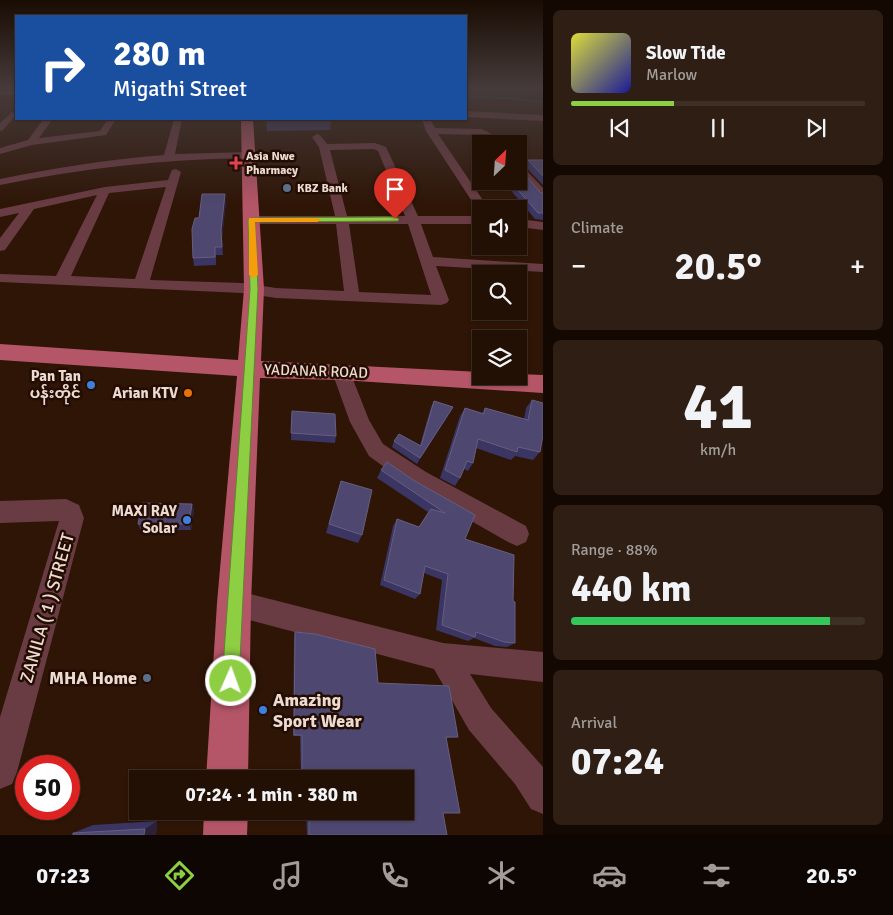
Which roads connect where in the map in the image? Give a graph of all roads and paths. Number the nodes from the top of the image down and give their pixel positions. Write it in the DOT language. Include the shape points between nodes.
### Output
graph roads {
  1 [pos="43,127"];
  2 [pos="107,127"];
  3 [pos="176,127"];
  4 [pos="248,127"];
  5 [pos="429,127"];
  6 [pos="431,131"];
  7 [pos="487,135"];
  8 [pos="31,142"];
  9 [pos="0,151"];
  10 [pos="250,155"];
  11 [pos="181,156"];
  12 [pos="169,157"];
  13 [pos="528,179"];
  14 [pos="0,182"];
  15 [pos="173,183"];
  16 [pos="105,190"];
  17 [pos="543,195"];
  18 [pos="477,200"];
  19 [pos="29,207"];
  20 [pos="0,214"];
  21 [pos="413,219"];
  22 [pos="252,220"];
  23 [pos="342,220"];
  24 [pos="472,220"];
  25 [pos="527,224"];
  26 [pos="543,226"];
  27 [pos="0,247"];
  28 [pos="428,261"];
  29 [pos="543,268"];
  30 [pos="0,278"];
  31 [pos="60,281"];
  32 [pos="141,284"];
  33 [pos="254,289"];
  34 [pos="352,297"];
  35 [pos="0,352"];
  36 [pos="248,369"];
  37 [pos="341,372"];
  38 [pos="543,384"];
  39 [pos="0,512"];
  40 [pos="517,534"];
  41 [pos="234,603"];
  42 [pos="443,658"];
  43 [pos="543,667"];
  44 [pos="227,770"];
  45 [pos="0,772"];
  46 [pos="543,797"];
  47 [pos="226,820"];
  48 [pos="225,835"];
  1 -- 8 [label="street"];
  2 -- 8 [label="street" via="103,133"];
  3 -- 12 [label="street"];
  4 -- 10 [label="main road"];
  5 -- 6 [label="street"];
  6 -- 7 [label="street" via="481,132"];
  6 -- 18 [label="street"];
  8 -- 9 [label="street"];
  10 -- 11 [label="street"];
  10 -- 22 [label="main road"];
  11 -- 12 [label="street"];
  11 -- 15 [label="street"];
  12 -- 14 [label="street" via="79,166"];
  13 -- 17 [label="street"];
  15 -- 16 [label="street"];
  15 -- 32 [label="street"];
  16 -- 19 [label="street"];
  16 -- 31 [label="street"];
  19 -- 20 [label="street"];
  19 -- 27 [label="street"];
  21 -- 23 [label="street"];
  21 -- 23 [label="street" via="382,149 320,142"];
  21 -- 24 [label="street"];
  21 -- 28 [label="street"];
  22 -- 23 [label="street"];
  22 -- 33 [label="main road"];
  23 -- 34 [label="street"];
  25 -- 26 [label="street"];
  28 -- 29 [label="street"];
  28 -- 34 [label="street" via="441,300"];
  30 -- 31 [label="street"];
  31 -- 32 [label="street"];
  32 -- 33 [label="street"];
  33 -- 34 [label="street"];
  33 -- 36 [label="main road"];
  35 -- 36 [label="main road, YADANAR ROAD"];
  36 -- 37 [label="main road, YADANAR ROAD"];
  36 -- 41 [label="main road"];
  37 -- 38 [label="main road, YADANAR ROAD"];
  37 -- 40 [label="street" via="360,422 376,450 418,480"];
  39 -- 45 [label="street, ZANILA ( 1 ) STREET" via="66,510 72,518"];
  41 -- 42 [label="street"];
  41 -- 44 [label="main road"];
  42 -- 43 [label="street"];
  42 -- 46 [label="street" via="480,719 527,772"];
  47 -- 48 [label="main road"];
}
